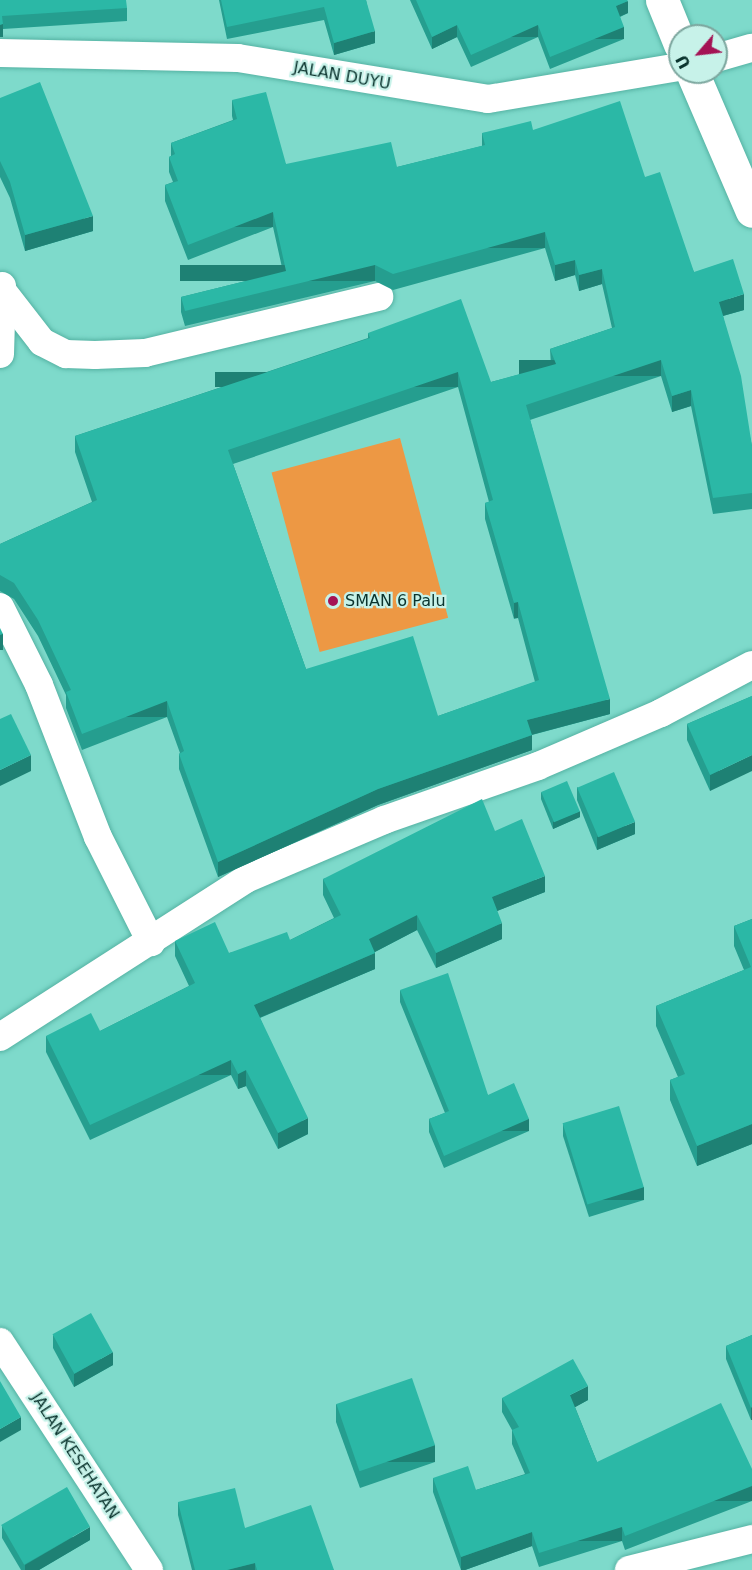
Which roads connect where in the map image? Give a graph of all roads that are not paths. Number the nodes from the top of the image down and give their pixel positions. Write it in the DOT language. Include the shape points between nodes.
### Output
graph roads {
  1 [pos="662,0"];
  2 [pos="672,24"];
  3 [pos="752,48"];
  4 [pos="0,53"];
  5 [pos="728,55"];
  6 [pos="668,69"];
  7 [pos="697,84"];
  8 [pos="752,211"];
  9 [pos="2,285"];
  10 [pos="379,297"];
  11 [pos="0,354"];
  12 [pos="0,607"];
  13 [pos="752,665"];
  14 [pos="151,942"];
  15 [pos="0,1037"];
  16 [pos="0,1342"];
  17 [pos="752,1539"];
  18 [pos="149,1570"];
  19 [pos="629,1570"];
  1 -- 2 [label="street"];
  3 -- 5 [label="street"];
  4 -- 6 [label="street, JALAN DUYU" via="238,58 488,99"];
  7 -- 8 [label="street"];
  9 -- 10 [label="street" via="42,342 66,354 95,355 145,353"];
  9 -- 11 [label="street"];
  12 -- 14 [label="street" via="39,685 98,837"];
  13 -- 14 [label="street" via="661,713 538,766 384,820 257,873"];
  14 -- 15 [label="street"];
  16 -- 18 [label="street, JALAN KESEHATAN"];
  17 -- 19 [label="street"];
}
